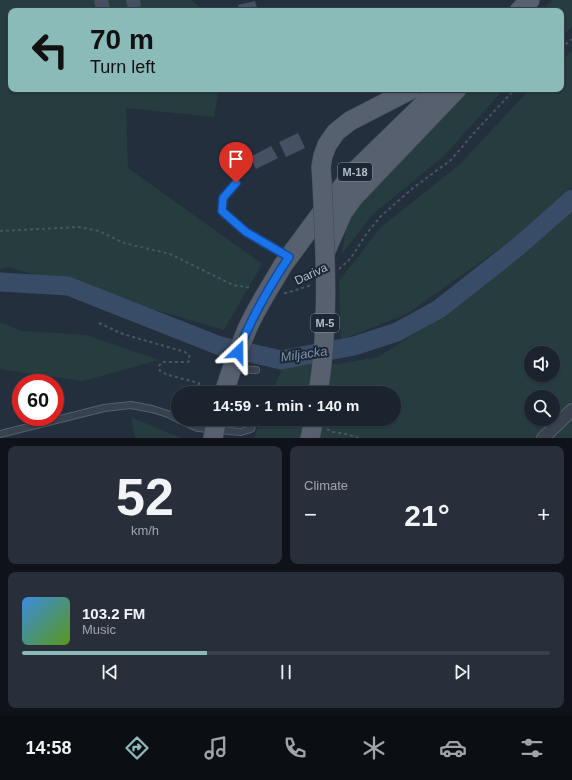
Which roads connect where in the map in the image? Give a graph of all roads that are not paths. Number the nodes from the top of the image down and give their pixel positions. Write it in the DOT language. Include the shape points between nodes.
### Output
graph roads {
  1 [pos="530,0"];
  2 [pos="541,0"];
  3 [pos="522,8"];
  4 [pos="534,8"];
  5 [pos="406,92"];
  6 [pos="436,92"];
  7 [pos="454,92"];
  8 [pos="236,183"];
  9 [pos="325,253"];
  10 [pos="286,261"];
  11 [pos="256,370"];
  12 [pos="222,386"];
  13 [pos="226,386"];
  14 [pos="319,386"];
  15 [pos="572,410"];
  16 [pos="171,416"];
  17 [pos="194,426"];
  18 [pos="252,426"];
  19 [pos="216,427"];
  20 [pos="0,434"];
  21 [pos="543,438"];
  1 -- 3 [label="main road"];
  2 -- 4 [label="main road"];
  5 -- 9 [label="main road, M-5, bridge" via="350,121 336,132 327,145 321,168"];
  6 -- 10 [label="main road, M-18" via="356,170"];
  7 -- 9 [label="main road, M-5" via="354,197 343,212"];
  8 -- 10 [label="lane" via="223,198 222,211"];
  9 -- 14 [label="main road, M-5, bridge" via="325,331"];
  10 -- 13 [label="main road, M-18, bridge" via="249,326"];
  11 -- 12 [label="lane" via="234,369 224,378"];
  15 -- 21 [label="street"];
  16 -- 20 [label="lane" via="131,405 104,408"];
  17 -- 19 [label="lane"];
  18 -- 19 [label="lane" via="251,429 241,432"];
}
